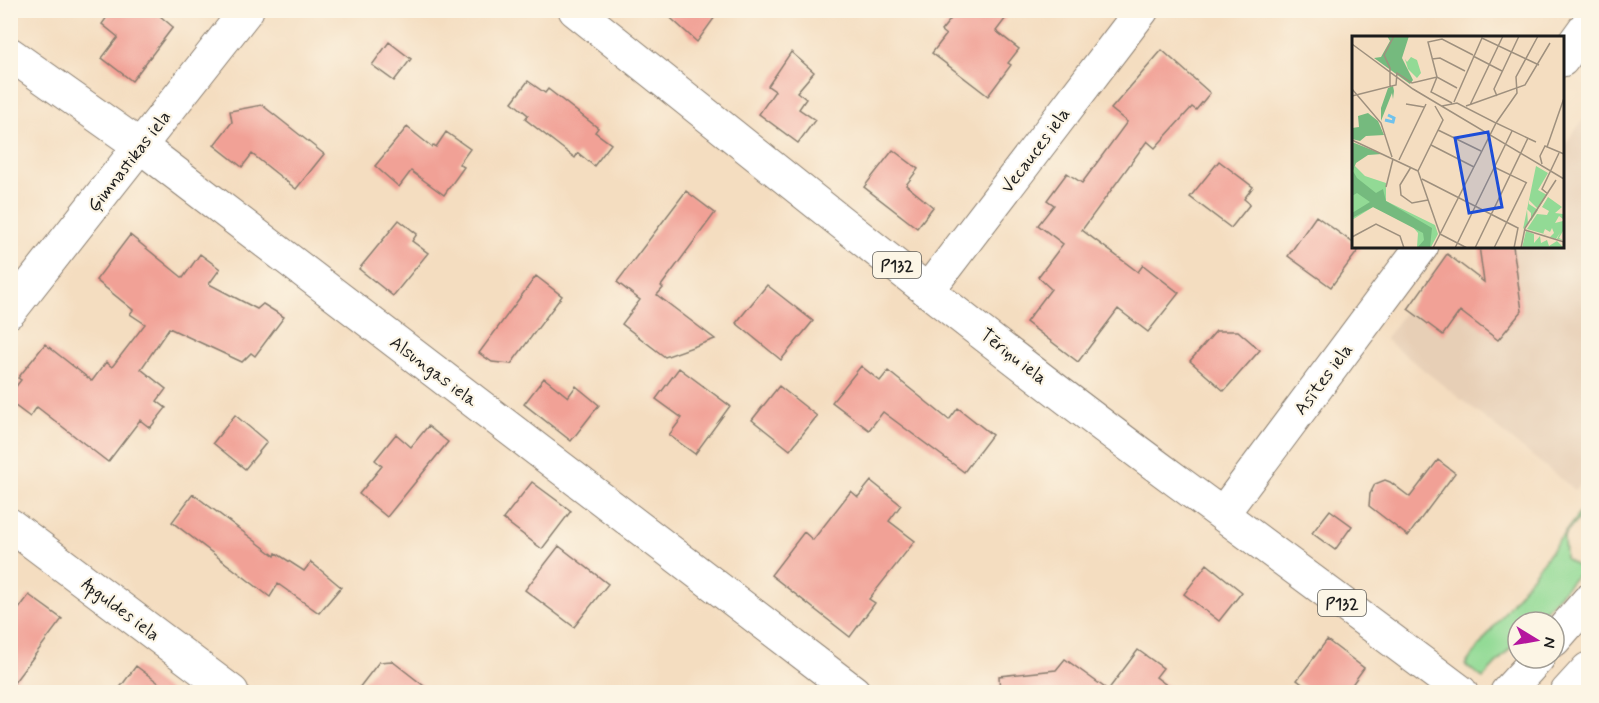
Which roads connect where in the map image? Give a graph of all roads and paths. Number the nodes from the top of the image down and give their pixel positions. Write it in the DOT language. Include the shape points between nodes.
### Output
graph roads {
  1 [pos="248,10"];
  2 [pos="574,10"];
  3 [pos="1142,10"];
  4 [pos="1588,24"];
  5 [pos="10,54"];
  6 [pos="1563,59"];
  7 [pos="140,146"];
  8 [pos="1421,248"];
  9 [pos="928,290"];
  10 [pos="10,311"];
  11 [pos="1223,513"];
  12 [pos="10,525"];
  13 [pos="1588,601"];
  14 [pos="1566,626"];
  15 [pos="1588,669"];
  16 [pos="1527,670"];
  17 [pos="845,690"];
  18 [pos="232,693"];
  19 [pos="1461,693"];
  20 [pos="1507,693"];
  21 [pos="1567,693"];
  1 -- 7 [label="main road, Ģimnastikas iela"];
  2 -- 9 [label="main road, Tēriņu iela / P132"];
  3 -- 9 [label="main road, Vecauces iela"];
  4 -- 6 [label="main road"];
  5 -- 7 [label="main road, Alsungas iela"];
  7 -- 10 [label="main road, Ģimnastikas iela"];
  7 -- 17 [label="main road, Alsungas iela"];
  8 -- 11 [label="main road, Asītes iela"];
  9 -- 11 [label="main road, Tēriņu iela / P132"];
  11 -- 19 [label="main road, Tēriņu iela / P132"];
  12 -- 18 [label="main road, Apguldes iela"];
  13 -- 14 [label="main road"];
  15 -- 21 [label="main road"];
  16 -- 20 [label="main road"];
}
